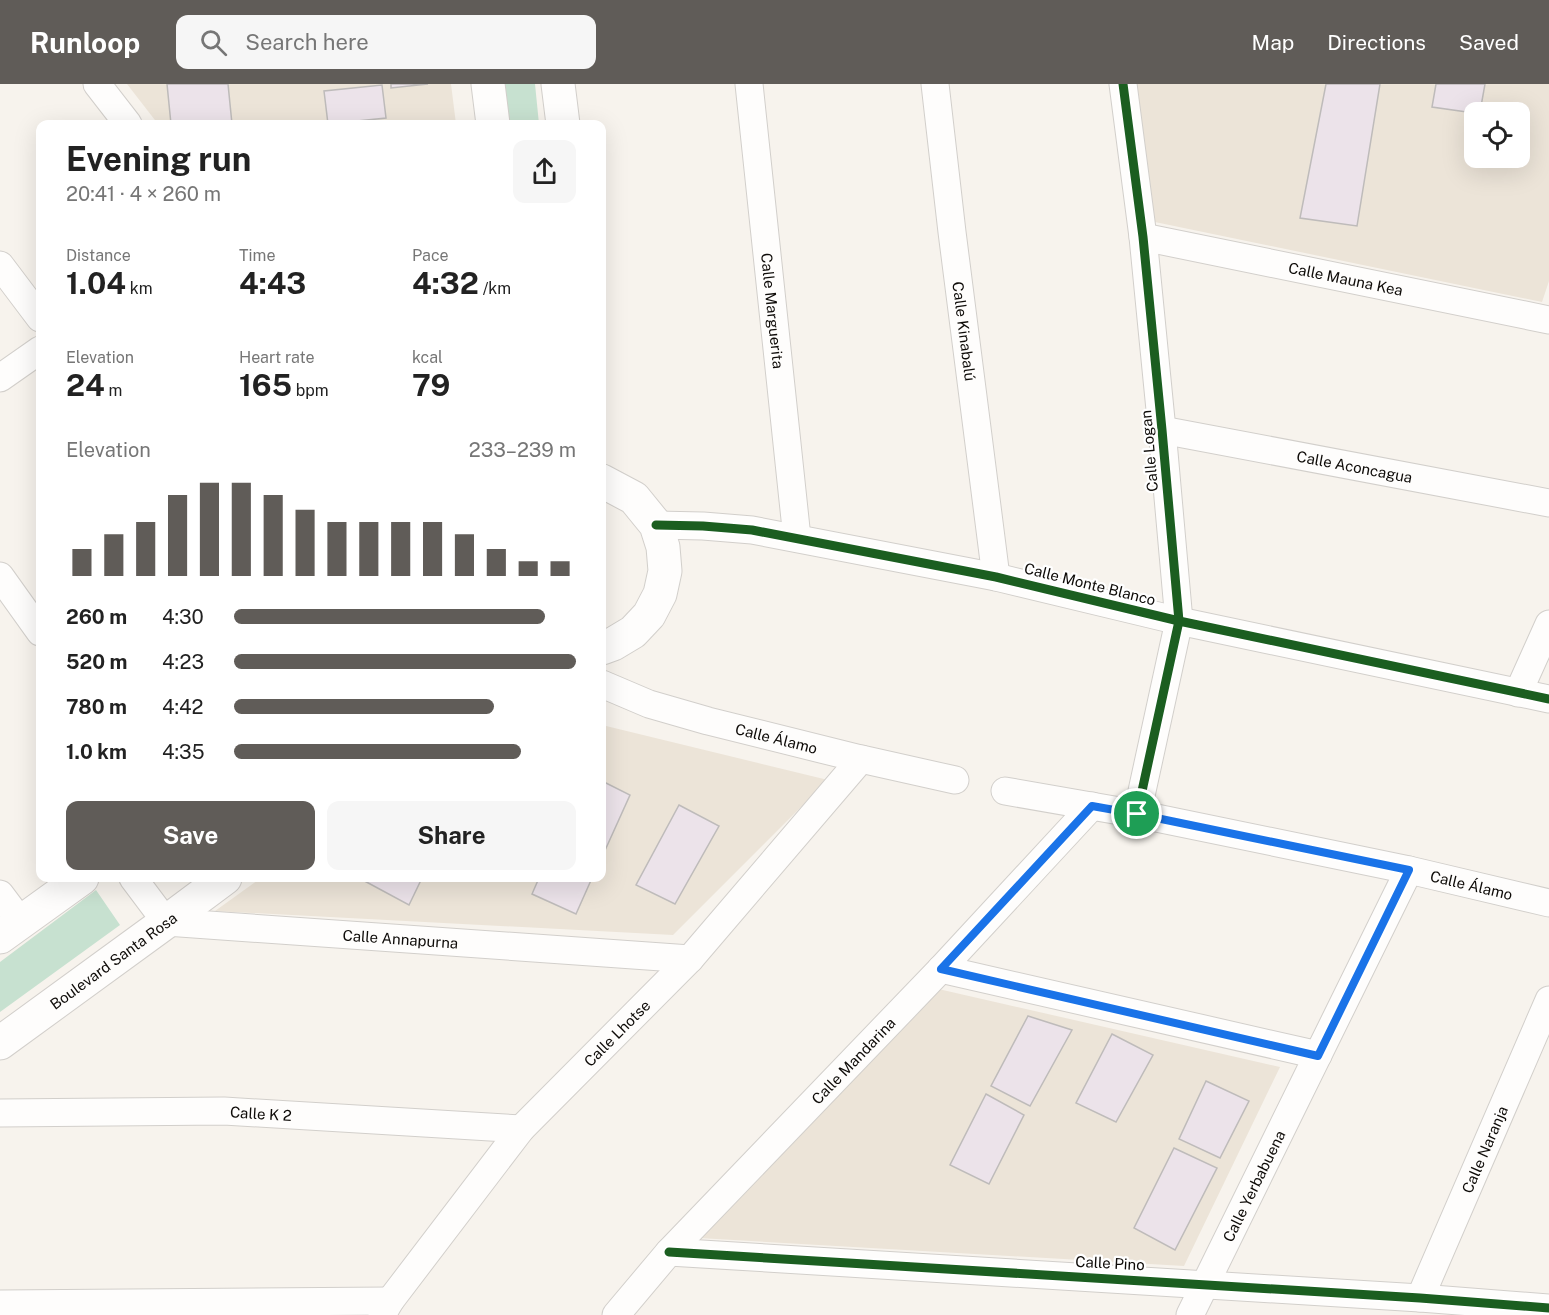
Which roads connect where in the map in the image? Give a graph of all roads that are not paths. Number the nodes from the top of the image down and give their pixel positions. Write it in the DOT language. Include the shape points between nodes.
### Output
graph roads {
  1 [pos="97,84"];
  2 [pos="488,84"];
  3 [pos="558,84"];
  4 [pos="748,84"];
  5 [pos="935,84"];
  6 [pos="1123,84"];
  7 [pos="125,120"];
  8 [pos="492,120"];
  9 [pos="562,120"];
  10 [pos="1143,237"];
  11 [pos="0,265"];
  12 [pos="36,313"];
  13 [pos="1549,320"];
  14 [pos="36,353"];
  15 [pos="0,378"];
  16 [pos="1162,429"];
  17 [pos="606,475"];
  18 [pos="1549,503"];
  19 [pos="656,525"];
  20 [pos="797,538"];
  21 [pos="0,576"];
  22 [pos="996,577"];
  23 [pos="1179,621"];
  24 [pos="1549,624"];
  25 [pos="36,626"];
  26 [pos="606,647"];
  27 [pos="606,686"];
  28 [pos="1518,693"];
  29 [pos="1549,699"];
  30 [pos="861,759"];
  31 [pos="955,780"];
  32 [pos="1005,791"];
  33 [pos="1092,806"];
  34 [pos="1137,814"];
  35 [pos="1409,870"];
  36 [pos="76,882"];
  37 [pos="137,882"];
  38 [pos="220,882"];
  39 [pos="0,894"];
  40 [pos="1549,903"];
  41 [pos="166,922"];
  42 [pos="10,930"];
  43 [pos="690,959"];
  44 [pos="941,969"];
  45 [pos="1549,1000"];
  46 [pos="0,1043"];
  47 [pos="1318,1056"];
  48 [pos="0,1113"];
  49 [pos="521,1129"];
  50 [pos="669,1252"];
  51 [pos="1204,1284"];
  52 [pos="1419,1298"];
  53 [pos="0,1304"];
  54 [pos="386,1308"];
  55 [pos="1549,1308"];
  56 [pos="616,1315"];
  57 [pos="1190,1315"];
  1 -- 7 [label="street"];
  2 -- 8 [label="street"];
  3 -- 9 [label="street"];
  4 -- 20 [label="street, Calle Marguerita"];
  5 -- 22 [label="street, Calle Kinabalú"];
  6 -- 10 [label="street, Calle Logan"];
  10 -- 13 [label="street, Calle Mauna Kea"];
  10 -- 16 [label="street, Calle Logan"];
  11 -- 12 [label="street"];
  14 -- 15 [label="street"];
  16 -- 18 [label="street, Calle Aconcagua"];
  16 -- 23 [label="street, Calle Logan"];
  17 -- 19 [label="street" via="634,498"];
  19 -- 20 [label="street, Calle Monte Blanco" via="713,526"];
  19 -- 26 [label="street" via="665,571 660,594 649,615 633,632"];
  20 -- 22 [label="street, Calle Monte Blanco"];
  21 -- 25 [label="street"];
  22 -- 23 [label="street, Calle Monte Blanco"];
  23 -- 28 [label="street, Calle Monte Blanco"];
  23 -- 34 [label="street, Calle Logan"];
  24 -- 28 [label="street"];
  27 -- 30 [label="street, Calle Álamo" via="649,704 708,721"];
  28 -- 29 [label="street, Calle Monte Blanco"];
  30 -- 31 [label="street, Calle Álamo"];
  30 -- 43 [label="street, Calle Lhotse"];
  32 -- 33 [label="street, Calle Álamo"];
  33 -- 34 [label="street, Calle Álamo"];
  33 -- 44 [label="street, Calle Mandarina"];
  34 -- 35 [label="street, Calle Álamo"];
  35 -- 40 [label="street, Calle Álamo"];
  35 -- 47 [label="street, Calle Yerbabuena"];
  36 -- 42 [label="street"];
  37 -- 41 [label="street"];
  38 -- 41 [label="street, Boulevard Santa Rosa"];
  39 -- 42 [label="street"];
  41 -- 43 [label="street, Calle Annapurna"];
  41 -- 46 [label="street, Boulevard Santa Rosa"];
  43 -- 49 [label="street, Calle Lhotse"];
  44 -- 47 [label="street"];
  44 -- 50 [label="street, Calle Mandarina"];
  45 -- 52 [label="street, Calle Naranja"];
  47 -- 51 [label="street, Calle Yerbabuena"];
  48 -- 49 [label="street, Calle K 2" via="224,1111"];
  49 -- 54 [label="street, Calle Lhotse"];
  50 -- 51 [label="street, Calle Pino"];
  50 -- 56 [label="street, Calle Mandarina"];
  51 -- 52 [label="street, Calle Pino"];
  51 -- 57 [label="street, Calle Yerbabuena"];
  52 -- 55 [label="street, Calle Pino"];
  53 -- 54 [label="street"];
}
